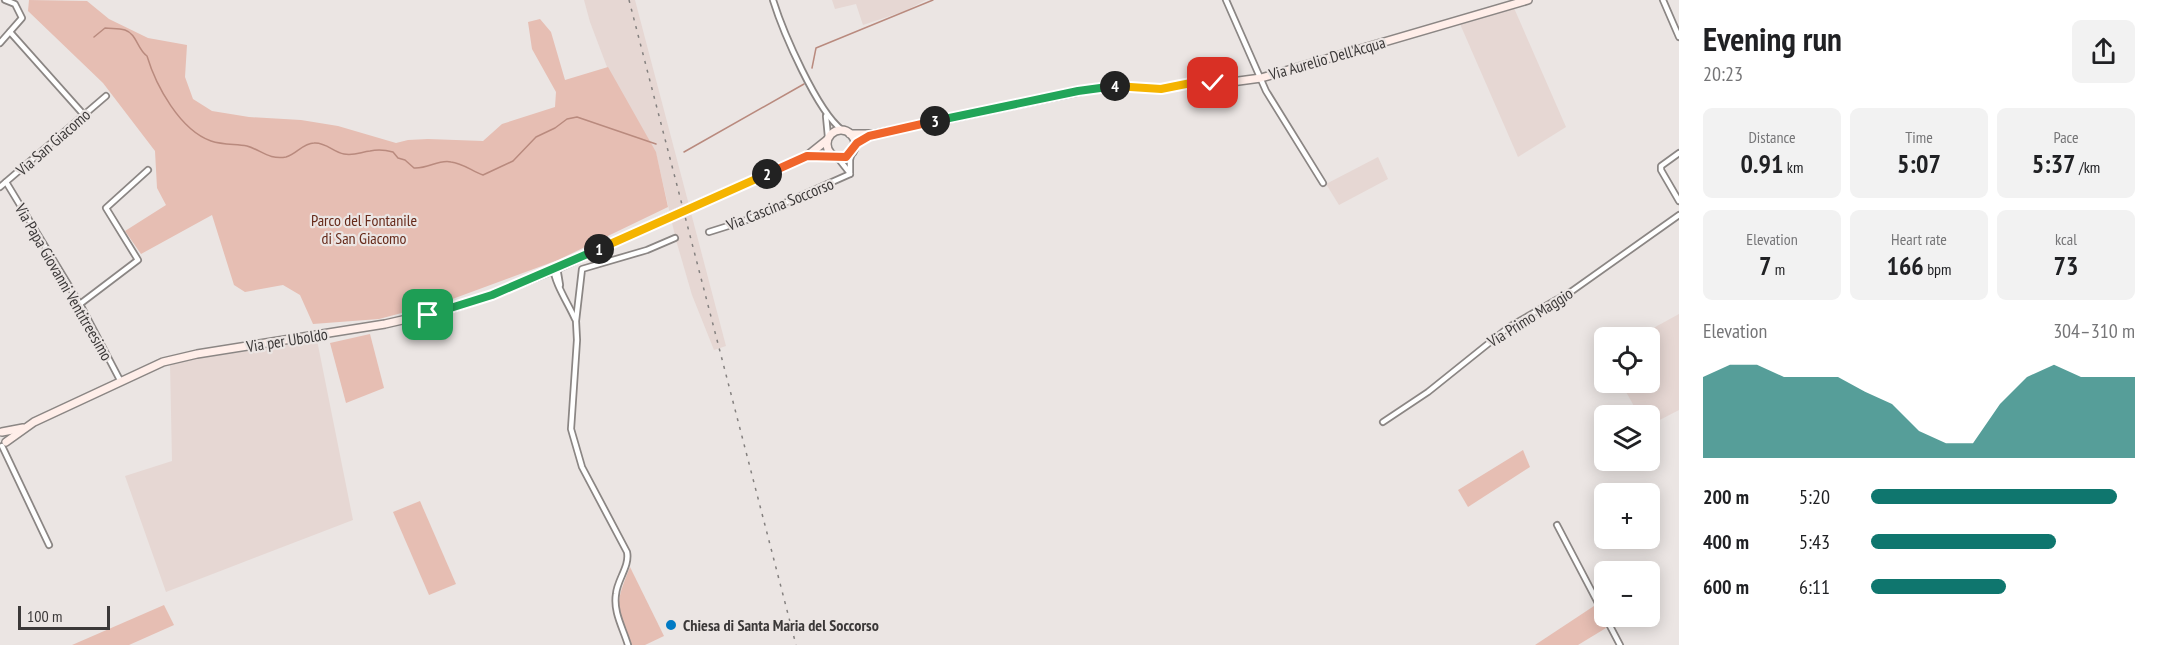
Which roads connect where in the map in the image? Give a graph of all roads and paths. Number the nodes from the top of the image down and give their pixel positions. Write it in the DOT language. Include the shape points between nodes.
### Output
graph roads {
  1 [pos="4,0"];
  2 [pos="773,0"];
  3 [pos="1226,0"];
  4 [pos="1528,0"];
  5 [pos="1663,0"];
  6 [pos="10,32"];
  7 [pos="1679,37"];
  8 [pos="0,43"];
  9 [pos="1261,78"];
  10 [pos="106,96"];
  11 [pos="824,110"];
  12 [pos="84,115"];
  13 [pos="842,130"];
  14 [pos="850,134"];
  15 [pos="875,134"];
  16 [pos="828,139"];
  17 [pos="853,149"];
  18 [pos="1679,153"];
  19 [pos="807,156"];
  20 [pos="836,157"];
  21 [pos="148,170"];
  22 [pos="850,174"];
  23 [pos="6,182"];
  24 [pos="1323,183"];
  25 [pos="0,187"];
  26 [pos="1679,201"];
  27 [pos="1679,215"];
  28 [pos="709,232"];
  29 [pos="675,237"];
  30 [pos="554,269"];
  31 [pos="80,304"];
  32 [pos="576,321"];
  33 [pos="121,382"];
  34 [pos="1383,423"];
  35 [pos="26,427"];
  36 [pos="1,432"];
  37 [pos="3,445"];
  38 [pos="1557,525"];
  39 [pos="49,545"];
  40 [pos="628,645"];
  41 [pos="1620,645"];
  1 -- 6 [label="street" via="15,4 22,18"];
  2 -- 11 [label="street"];
  3 -- 9 [label="street"];
  4 -- 9 [label="street, Via Aurelio Dell'Acqua"];
  5 -- 7 [label="street"];
  6 -- 8 [label="street"];
  6 -- 12 [label="street"];
  9 -- 15 [label="street, Via Aurelio Dell'Acqua" via="1197,82 1161,89 1087,89"];
  9 -- 24 [label="street" via="1273,105"];
  10 -- 12 [label="street, Via San Giacomo"];
  11 -- 13 [label="street"];
  11 -- 16 [label="street"];
  12 -- 23 [label="street, Via San Giacomo"];
  13 -- 14 [label="street"];
  13 -- 16 [label="street" via="834,131"];
  14 -- 15 [label="street, Via Aurelio Dell'Acqua"];
  14 -- 17 [label="street"];
  15 -- 17 [label="street, Via Aurelio Dell'Acqua"];
  16 -- 19 [label="street"];
  16 -- 20 [label="street" via="829,151"];
  17 -- 20 [label="street" via="846,157"];
  17 -- 22 [label="street, Via Cascina Soccorso"];
  18 -- 26 [label="street" via="1661,166"];
  19 -- 20 [label="street"];
  19 -- 30 [label="street, bridge"];
  20 -- 22 [label="street, Via Cascina Soccorso"];
  21 -- 31 [label="street" via="106,208 138,260"];
  22 -- 28 [label="street, Via Cascina Soccorso" via="744,221"];
  23 -- 25 [label="street, Via San Giacomo"];
  23 -- 31 [label="street, Via Papa Giovanni Ventitreesimo"];
  27 -- 34 [label="street, Via Primo Maggio" via="1572,291 1509,327"];
  29 -- 32 [label="street" via="582,269"];
  30 -- 32 [label="street" via="554,279"];
  30 -- 33 [label="street, Via per Uboldo" via="492,295 428,315 197,354 163,362"];
  31 -- 33 [label="street, Via Papa Giovanni Ventitreesimo"];
  32 -- 40 [label="street" via="571,429 582,467 627,552 615,596"];
  33 -- 35 [label="street, Via per Uboldo"];
  35 -- 36 [label="street, Via per Uboldo"];
  35 -- 37 [label="street, Via per Uboldo"];
  36 -- 37 [label="street" via="5,435"];
  37 -- 39 [label="street"];
  38 -- 41 [label="street"];
}
